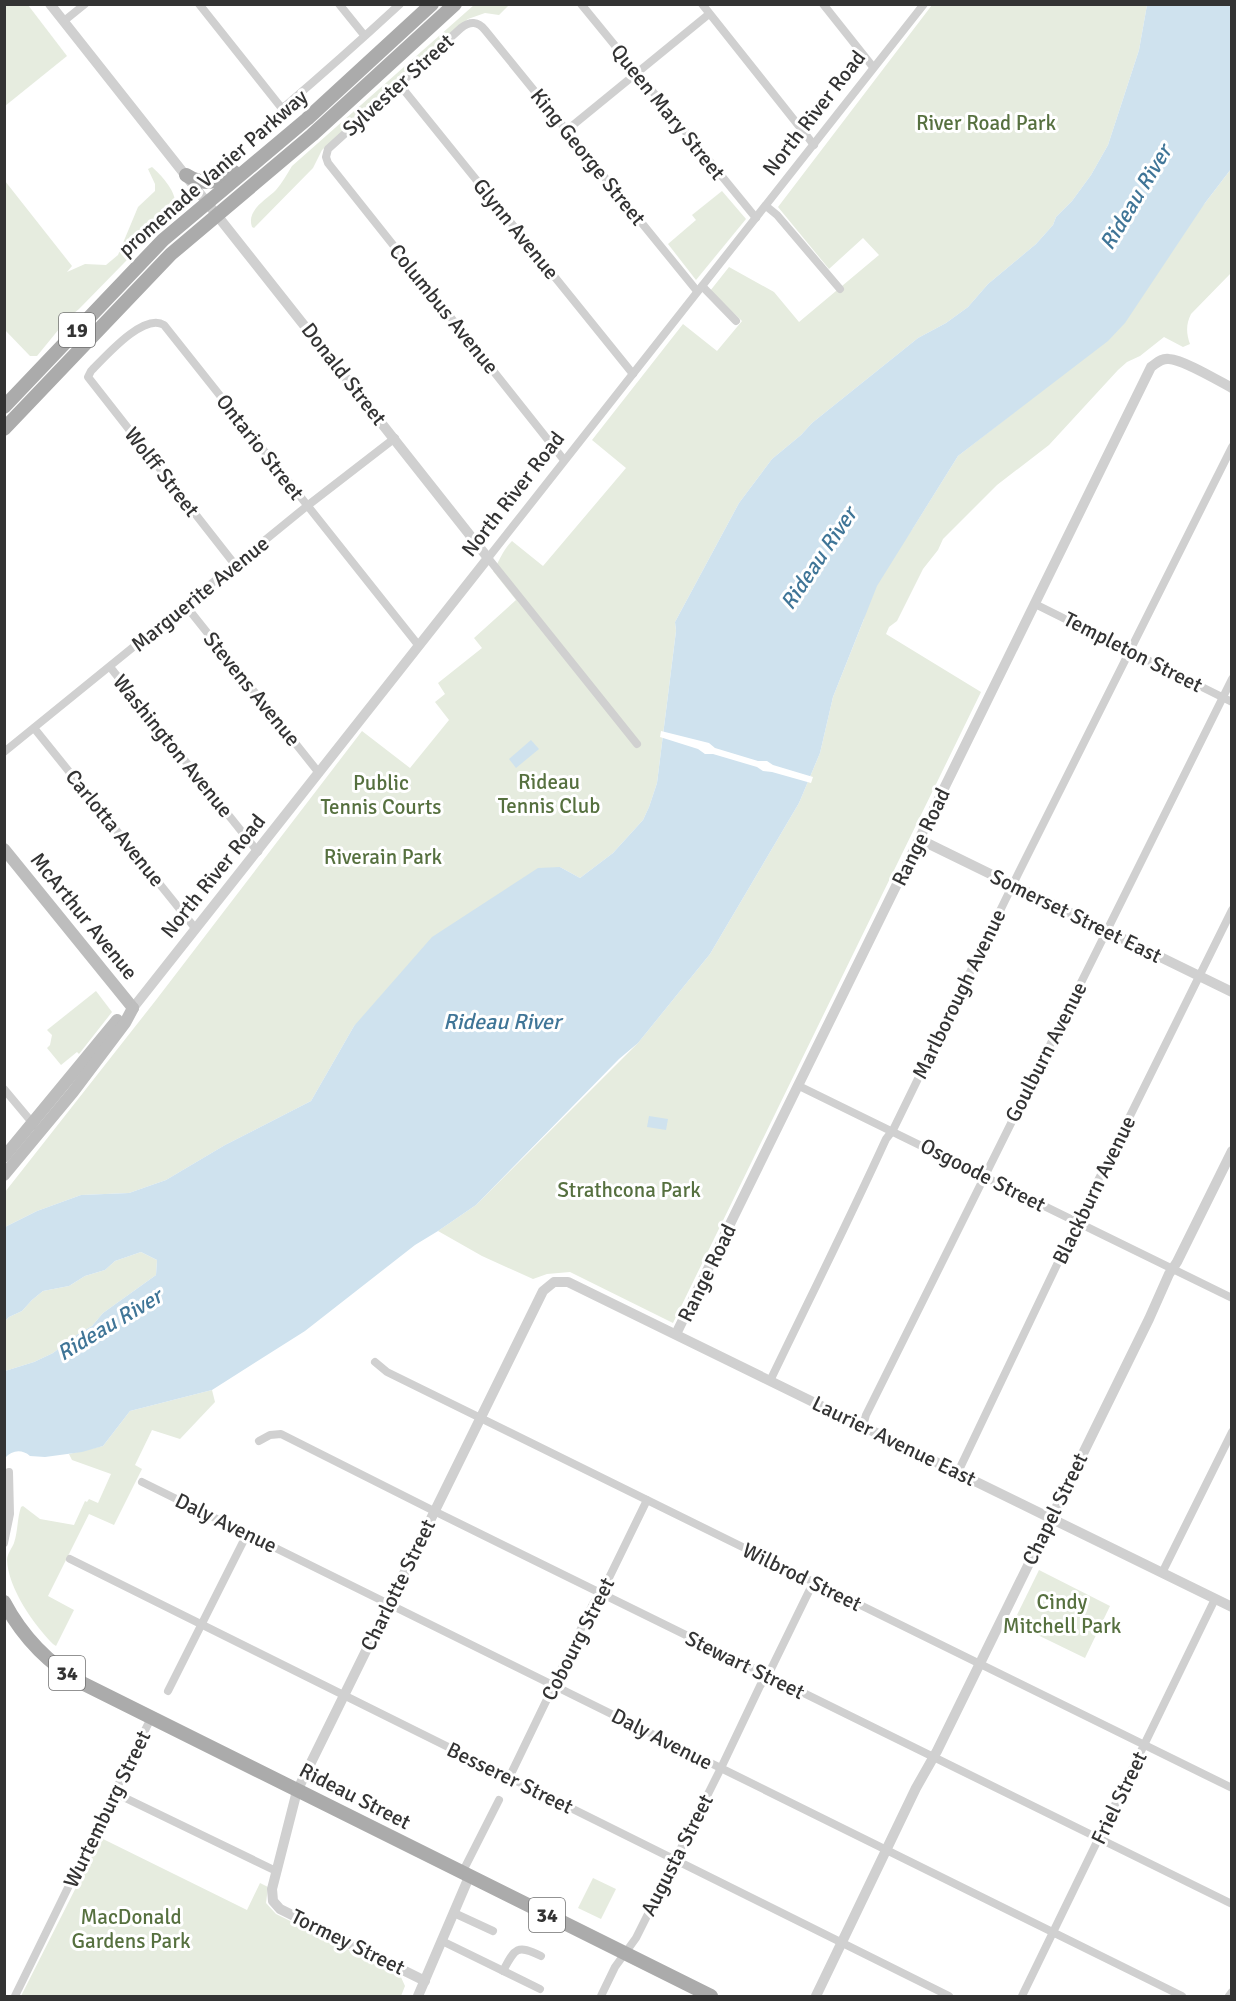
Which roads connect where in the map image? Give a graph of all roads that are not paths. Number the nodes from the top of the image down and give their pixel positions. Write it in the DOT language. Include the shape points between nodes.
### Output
graph roads {
  1 [pos="50,4"];
  2 [pos="85,4"];
  3 [pos="199,4"];
  4 [pos="339,4"];
  5 [pos="400,4"];
  6 [pos="432,4"];
  7 [pos="455,4"];
  8 [pos="581,4"];
  9 [pos="702,4"];
  10 [pos="823,4"];
  11 [pos="924,4"];
  12 [pos="710,14"];
  13 [pos="64,21"];
  14 [pos="477,24"];
  15 [pos="364,35"];
  16 [pos="873,67"];
  17 [pos="637,73"];
  18 [pos="399,84"];
  19 [pos="567,130"];
  20 [pos="276,145"];
  21 [pos="814,145"];
  22 [pos="326,157"];
  23 [pos="186,175"];
  24 [pos="207,202"];
  25 [pos="766,206"];
  26 [pos="218,215"];
  27 [pos="756,218"];
  28 [pos="699,289"];
  29 [pos="840,289"];
  30 [pos="736,321"];
  31 [pos="633,374"];
  32 [pos="88,377"];
  33 [pos="1232,388"];
  34 [pos="4,407"];
  35 [pos="4,429"];
  36 [pos="395,438"];
  37 [pos="1232,447"];
  38 [pos="564,460"];
  39 [pos="307,506"];
  40 [pos="488,558"];
  41 [pos="236,566"];
  42 [pos="1035,604"];
  43 [pos="186,606"];
  44 [pos="419,646"];
  45 [pos="1130,650"];
  46 [pos="110,667"];
  47 [pos="1232,679"];
  48 [pos="1223,697"];
  49 [pos="1232,702"];
  50 [pos="34,728"];
  51 [pos="637,744"];
  52 [pos="4,752"];
  53 [pos="319,773"];
  54 [pos="920,841"];
  55 [pos="5,851"];
  56 [pos="258,852"];
  57 [pos="1012,885"];
  58 [pos="1232,910"];
  59 [pos="195,928"];
  60 [pos="1107,931"];
  61 [pos="1199,976"];
  62 [pos="1232,992"];
  63 [pos="133,1008"];
  64 [pos="799,1086"];
  65 [pos="4,1089"];
  66 [pos="36,1128"];
  67 [pos="893,1130"];
  68 [pos="1232,1151"];
  69 [pos="4,1157"];
  70 [pos="4,1174"];
  71 [pos="985,1176"];
  72 [pos="1077,1223"];
  73 [pos="1173,1268"];
  74 [pos="554,1282"];
  75 [pos="1232,1298"];
  76 [pos="676,1334"];
  77 [pos="375,1362"];
  78 [pos="770,1381"];
  79 [pos="480,1418"];
  80 [pos="863,1426"];
  81 [pos="1232,1432"];
  82 [pos="259,1441"];
  83 [pos="9,1472"];
  84 [pos="958,1472"];
  85 [pos="142,1482"];
  86 [pos="647,1500"];
  87 [pos="434,1511"];
  88 [pos="1051,1518"];
  89 [pos="247,1534"];
  90 [pos="4,1544"];
  91 [pos="70,1559"];
  92 [pos="1162,1573"];
  93 [pos="813,1583"];
  94 [pos="600,1593"];
  95 [pos="1215,1599"];
  96 [pos="4,1602"];
  97 [pos="389,1603"];
  98 [pos="1232,1607"];
  99 [pos="201,1625"];
  100 [pos="979,1664"];
  101 [pos="766,1675"];
  102 [pos="555,1685"];
  103 [pos="168,1691"];
  104 [pos="343,1696"];
  105 [pos="151,1718"];
  106 [pos="1144,1746"];
  107 [pos="933,1757"];
  108 [pos="721,1768"];
  109 [pos="509,1778"];
  110 [pos="1232,1788"];
  111 [pos="297,1791"];
  112 [pos="115,1793"];
  113 [pos="499,1800"];
  114 [pos="1100,1839"];
  115 [pos="886,1850"];
  116 [pos="675,1860"];
  117 [pos="276,1872"];
  118 [pos="466,1875"];
  119 [pos="273,1901"];
  120 [pos="1232,1904"];
  121 [pos="454,1912"];
  122 [pos="493,1931"];
  123 [pos="1054,1933"];
  124 [pos="442,1941"];
  125 [pos="841,1943"];
  126 [pos="625,1953"];
  127 [pos="541,1956"];
  128 [pos="503,1971"];
  129 [pos="425,1981"];
  130 [pos="540,1989"];
  131 [pos="1232,1992"];
  132 [pos="15,1996"];
  133 [pos="418,1996"];
  134 [pos="601,1996"];
  135 [pos="711,1996"];
  136 [pos="816,1996"];
  137 [pos="949,1996"];
  138 [pos="1022,1996"];
  139 [pos="1182,1996"];
  140 [pos="1229,1996"];
  1 -- 13 [label="street, Donald Street"];
  2 -- 13 [label="street"];
  3 -- 15 [label="street" via="280,106"];
  4 -- 15 [label="street"];
  5 -- 15 [label="street"];
  6 -- 20 [label="main road, promenade Vanier Parkway / 19"];
  7 -- 26 [label="main road, 19"];
  8 -- 17 [label="street, Queen Mary Street"];
  9 -- 12 [label="street"];
  10 -- 16 [label="street"];
  11 -- 16 [label="street, North River Road"];
  12 -- 17 [label="street"];
  12 -- 21 [label="street"];
  13 -- 23 [label="street, Donald Street"];
  14 -- 18 [label="street, Sylvester Street" via="464,26"];
  14 -- 19 [label="street, King George Street"];
  16 -- 21 [label="street, North River Road"];
  17 -- 19 [label="street"];
  17 -- 27 [label="street, Queen Mary Street"];
  18 -- 22 [label="street, Sylvester Street" via="328,149"];
  18 -- 31 [label="street, Glynn Avenue"];
  19 -- 28 [label="street, King George Street"];
  20 -- 23 [label="main road" via="214,182"];
  20 -- 24 [label="main road, promenade Vanier Parkway / 19"];
  21 -- 25 [label="street, North River Road"];
  22 -- 38 [label="street, Columbus Avenue"];
  23 -- 24 [label="street, Donald Street"];
  24 -- 26 [label="street, Donald Street"];
  24 -- 34 [label="main road, promenade Vanier Parkway / 19" via="163,240"];
  25 -- 27 [label="street, North River Road"];
  25 -- 29 [label="street"];
  26 -- 35 [label="main road, 19" via="141,284"];
  26 -- 36 [label="street, Donald Street"];
  27 -- 28 [label="street, North River Road"];
  28 -- 30 [label="street, King George Street"];
  28 -- 31 [label="street, North River Road"];
  31 -- 38 [label="street, North River Road"];
  32 -- 39 [label="street, Ontario Street" via="135,331 151,321 161,322"];
  32 -- 41 [label="street, Wolff Street"];
  33 -- 42 [label="street, Range Road" via="1168,358 1151,367"];
  36 -- 39 [label="street, Marguerite Avenue"];
  36 -- 40 [label="street, Donald Street"];
  37 -- 45 [label="street, Marlborough Avenue"];
  38 -- 40 [label="street, North River Road"];
  39 -- 41 [label="street, Marguerite Avenue"];
  39 -- 44 [label="street, Ontario Street"];
  40 -- 44 [label="street, North River Road"];
  40 -- 51 [label="street, Donald Street"];
  41 -- 43 [label="street, Marguerite Avenue"];
  42 -- 45 [label="street, Templeton Street"];
  42 -- 54 [label="street, Range Road"];
  43 -- 46 [label="street, Marguerite Avenue"];
  43 -- 53 [label="street, Stevens Avenue"];
  44 -- 53 [label="street, North River Road"];
  45 -- 48 [label="street, Templeton Street"];
  45 -- 57 [label="street, Marlborough Avenue"];
  46 -- 50 [label="street, Marguerite Avenue"];
  46 -- 56 [label="street, Washington Avenue"];
  47 -- 48 [label="street, Goulburn Avenue"];
  48 -- 49 [label="street, Templeton Street"];
  48 -- 60 [label="street, Goulburn Avenue"];
  50 -- 52 [label="street, Marguerite Avenue"];
  50 -- 59 [label="street, Carlotta Avenue"];
  53 -- 56 [label="street, North River Road"];
  54 -- 57 [label="street, Somerset Street East"];
  54 -- 64 [label="street, Range Road"];
  55 -- 63 [label="main road, McArthur Avenue"];
  56 -- 59 [label="street, North River Road"];
  57 -- 60 [label="street, Somerset Street East"];
  57 -- 67 [label="street, Marlborough Avenue"];
  58 -- 61 [label="street, Blackburn Avenue"];
  59 -- 63 [label="street, North River Road"];
  60 -- 61 [label="street, Somerset Street East"];
  60 -- 71 [label="street, Goulburn Avenue"];
  61 -- 62 [label="street, Somerset Street East"];
  61 -- 72 [label="street, Blackburn Avenue"];
  63 -- 66 [label="main road, North River Road" via="73,1092"];
  64 -- 67 [label="street, Osgoode Street"];
  64 -- 76 [label="street, Range Road"];
  65 -- 66 [label="street"];
  66 -- 69 [label="main road, North River Road"];
  66 -- 70 [label="main road, North River Road"];
  67 -- 71 [label="street, Osgoode Street"];
  67 -- 78 [label="street, Marlborough Avenue"];
  68 -- 73 [label="street, Chapel Street"];
  71 -- 72 [label="street, Osgoode Street"];
  71 -- 80 [label="street, Goulburn Avenue"];
  72 -- 73 [label="street, Osgoode Street"];
  72 -- 84 [label="street, Blackburn Avenue"];
  73 -- 75 [label="street, Osgoode Street"];
  73 -- 88 [label="street, Chapel Street"];
  74 -- 76 [label="street, Laurier Avenue East" via="568,1282"];
  74 -- 79 [label="street, Charlotte Street" via="543,1291"];
  76 -- 78 [label="street, Laurier Avenue East"];
  77 -- 79 [label="street, Wilbrod Street" via="387,1372"];
  78 -- 80 [label="street, Laurier Avenue East"];
  79 -- 86 [label="street, Wilbrod Street"];
  79 -- 87 [label="street, Charlotte Street"];
  80 -- 84 [label="street, Laurier Avenue East"];
  81 -- 92 [label="street"];
  82 -- 87 [label="street, Stewart Street" via="281,1434"];
  83 -- 90 [label="street" via="10,1514"];
  84 -- 88 [label="street, Laurier Avenue East"];
  85 -- 89 [label="street, Daly Avenue"];
  86 -- 93 [label="street, Wilbrod Street"];
  86 -- 94 [label="street, Cobourg Street"];
  87 -- 94 [label="street, Stewart Street"];
  87 -- 97 [label="street, Charlotte Street"];
  88 -- 92 [label="street, Laurier Avenue East"];
  88 -- 100 [label="street, Chapel Street"];
  89 -- 97 [label="street, Daly Avenue"];
  89 -- 99 [label="street"];
  91 -- 99 [label="street, Besserer Street"];
  92 -- 95 [label="street, Laurier Avenue East"];
  93 -- 100 [label="street, Wilbrod Street"];
  93 -- 101 [label="street, Augusta Street"];
  94 -- 101 [label="street, Stewart Street"];
  94 -- 102 [label="street, Cobourg Street"];
  95 -- 98 [label="street, Laurier Avenue East"];
  95 -- 106 [label="street, Friel Street"];
  96 -- 105 [label="main road, Rideau Street / 34" via="21,1629 50,1661 75,1679"];
  97 -- 102 [label="street, Daly Avenue"];
  97 -- 104 [label="street, Charlotte Street"];
  99 -- 103 [label="street"];
  99 -- 104 [label="street, Besserer Street"];
  100 -- 106 [label="street, Wilbrod Street"];
  100 -- 107 [label="street, Chapel Street"];
  101 -- 107 [label="street, Stewart Street"];
  101 -- 108 [label="street, Augusta Street"];
  102 -- 108 [label="street, Daly Avenue"];
  102 -- 109 [label="street, Cobourg Street"];
  104 -- 109 [label="street, Besserer Street"];
  104 -- 111 [label="street, Charlotte Street"];
  105 -- 111 [label="main road, Rideau Street / 34"];
  105 -- 112 [label="street, Wurtemburg Street"];
  106 -- 110 [label="street, Wilbrod Street"];
  106 -- 114 [label="street, Friel Street"];
  107 -- 114 [label="street, Stewart Street"];
  107 -- 115 [label="street, Chapel Street"];
  108 -- 115 [label="street, Daly Avenue"];
  108 -- 116 [label="street, Augusta Street"];
  109 -- 116 [label="street, Besserer Street"];
  111 -- 117 [label="street, Charlotte Street"];
  111 -- 118 [label="main road, Rideau Street / 34"];
  112 -- 117 [label="street"];
  112 -- 132 [label="street, Wurtemburg Street"];
  113 -- 118 [label="street"];
  114 -- 120 [label="street, Stewart Street"];
  114 -- 123 [label="street, Friel Street"];
  115 -- 123 [label="street, Daly Avenue"];
  115 -- 125 [label="street, Chapel Street"];
  116 -- 125 [label="street, Besserer Street"];
  116 -- 126 [label="street, Augusta Street"];
  117 -- 119 [label="street, Charlotte Street"];
  118 -- 121 [label="street"];
  118 -- 126 [label="main road, Rideau Street / 34"];
  119 -- 129 [label="street, Tormey Street" via="280,1909"];
  121 -- 122 [label="street"];
  121 -- 124 [label="street"];
  123 -- 138 [label="street, Friel Street"];
  123 -- 139 [label="street, Daly Avenue"];
  124 -- 128 [label="street"];
  124 -- 129 [label="street"];
  125 -- 136 [label="street, Chapel Street"];
  125 -- 137 [label="street, Besserer Street"];
  126 -- 134 [label="street, Augusta Street"];
  126 -- 135 [label="main road, Rideau Street / 34"];
  127 -- 128 [label="street" via="519,1949"];
  128 -- 130 [label="street"];
  129 -- 133 [label="street"];
  131 -- 140 [label="street"];
}
